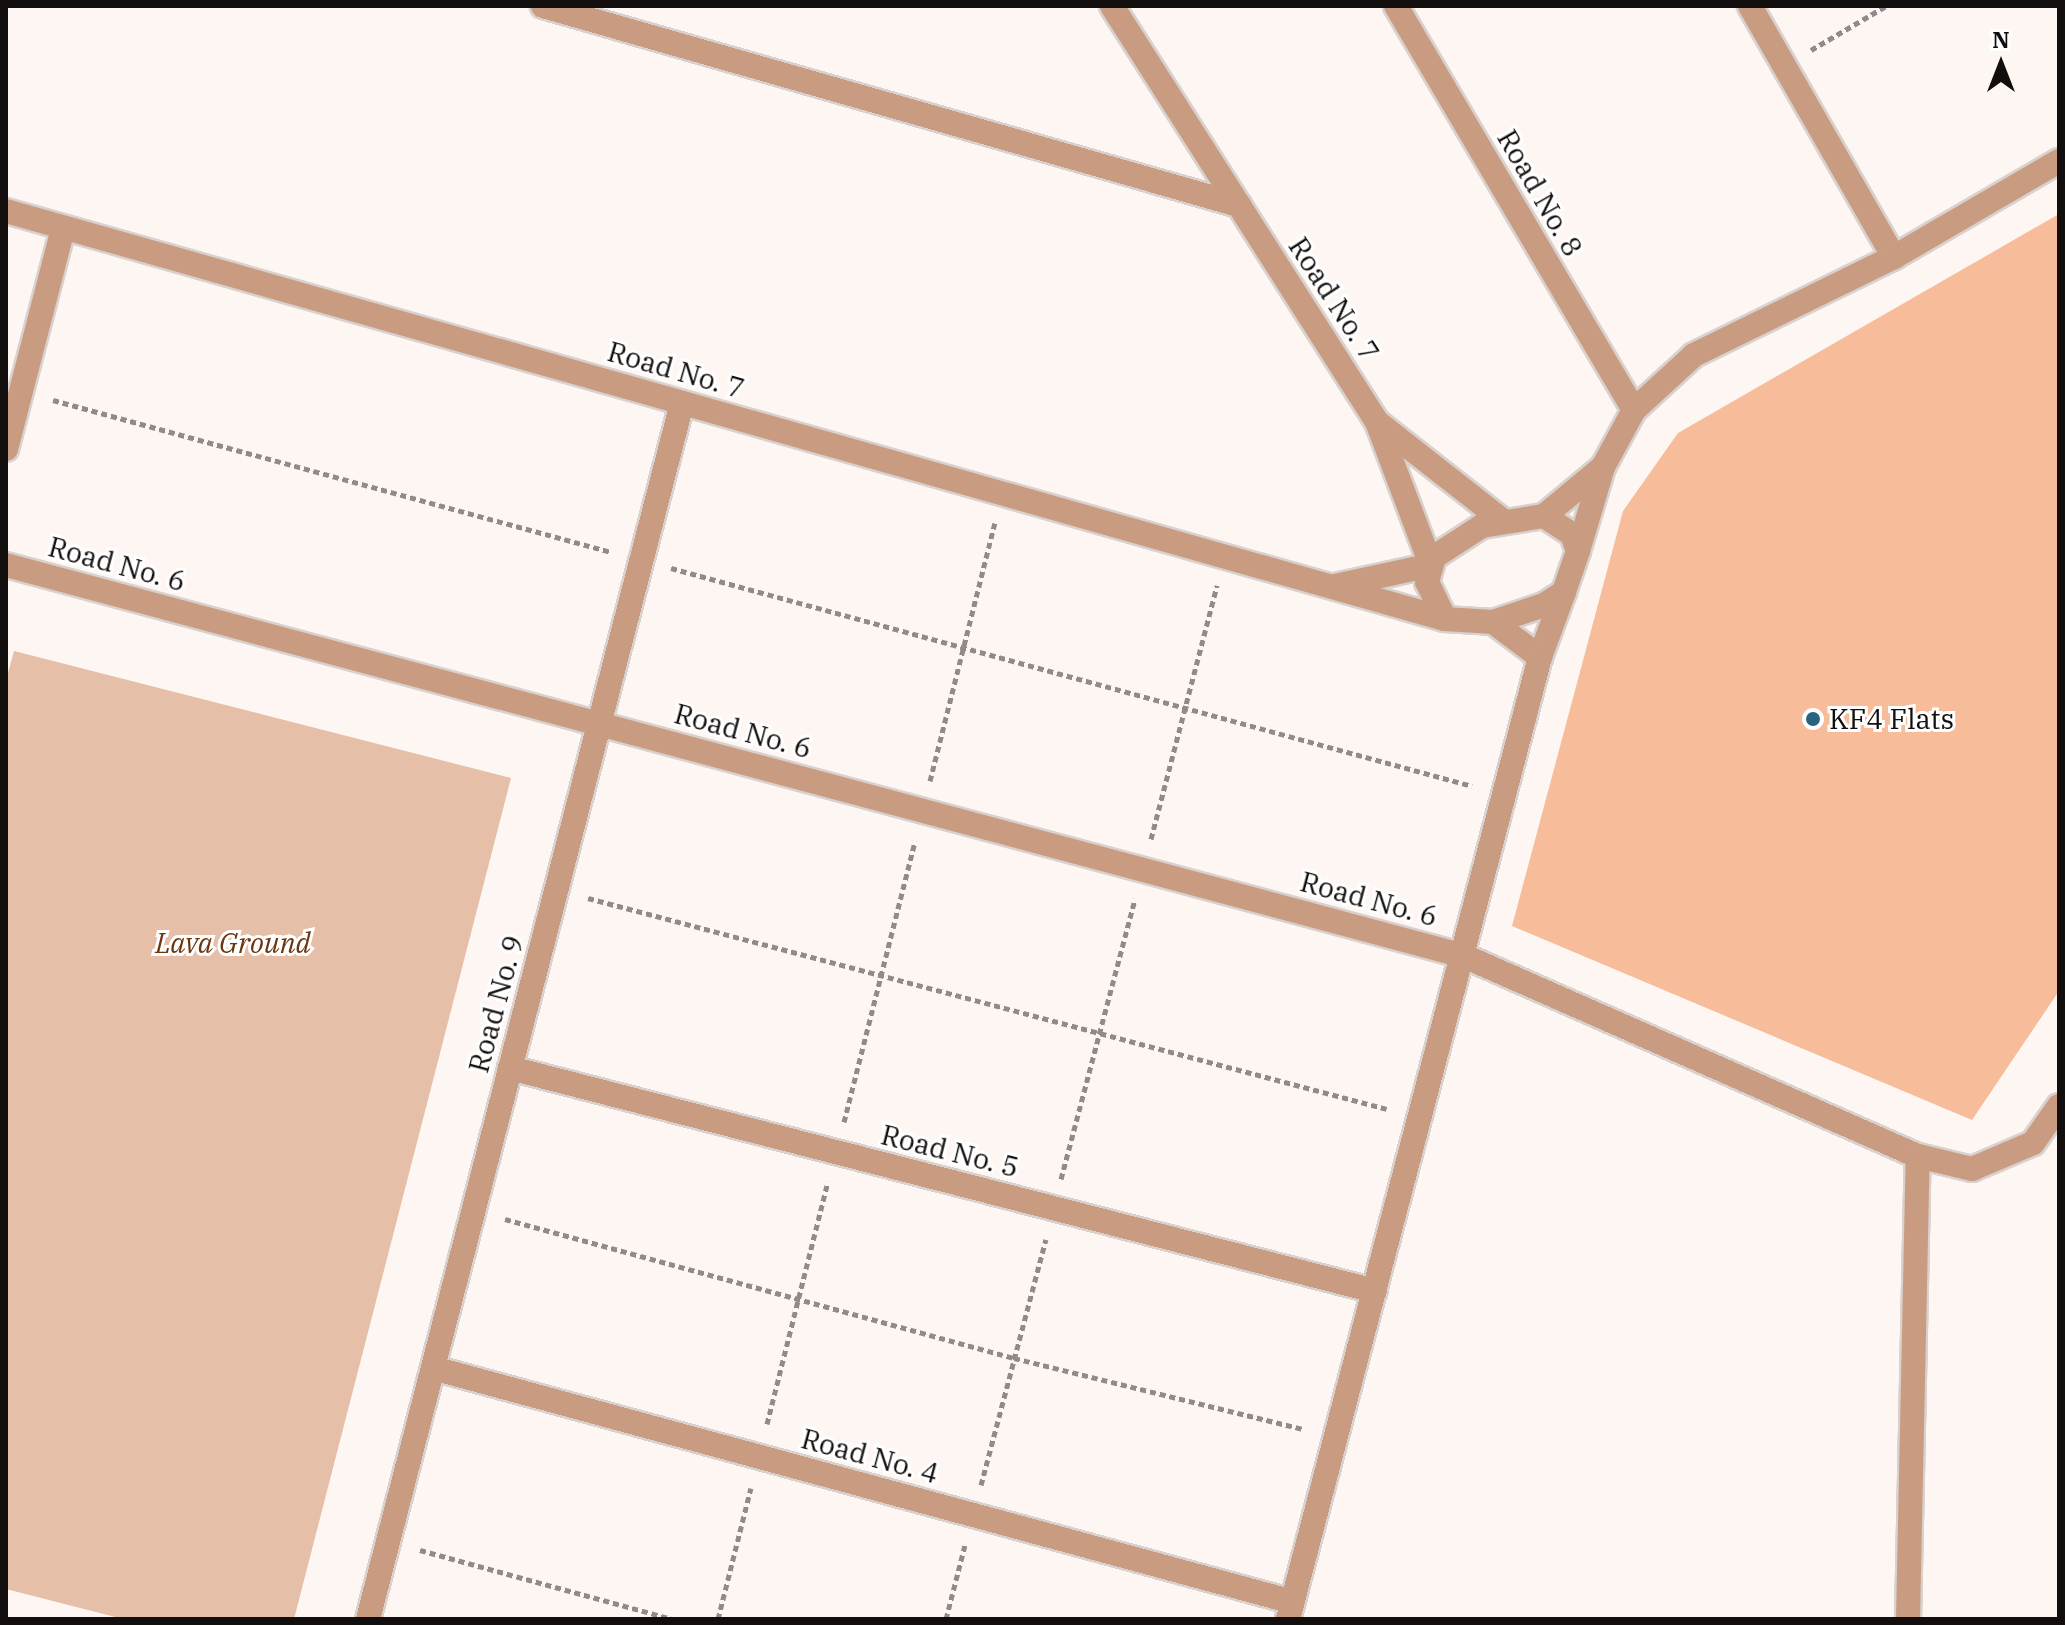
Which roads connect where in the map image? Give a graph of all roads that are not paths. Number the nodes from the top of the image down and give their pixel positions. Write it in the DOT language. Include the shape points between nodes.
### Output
graph roads {
  1 [pos="543,6"];
  2 [pos="1112,6"];
  3 [pos="1396,6"];
  4 [pos="1750,6"];
  5 [pos="2059,161"];
  6 [pos="1239,205"];
  7 [pos="6,211"];
  8 [pos="63,228"];
  9 [pos="1894,257"];
  10 [pos="682,403"];
  11 [pos="1634,410"];
  12 [pos="1377,422"];
  13 [pos="6,449"];
  14 [pos="1603,467"];
  15 [pos="1544,516"];
  16 [pos="1502,520"];
  17 [pos="1578,551"];
  18 [pos="6,565"];
  19 [pos="1329,587"];
  20 [pos="1564,592"];
  21 [pos="1445,619"];
  22 [pos="1493,622"];
  23 [pos="1540,657"];
  24 [pos="599,724"];
  25 [pos="1464,956"];
  26 [pos="510,1068"];
  27 [pos="2059,1106"];
  28 [pos="1918,1156"];
  29 [pos="1375,1291"];
  30 [pos="433,1368"];
  31 [pos="1291,1611"];
  32 [pos="368,1619"];
  33 [pos="1908,1619"];
  1 -- 6 [label="street"];
  2 -- 6 [label="street, Road No. 7"];
  3 -- 11 [label="street, Road No. 8"];
  4 -- 9 [label="street"];
  5 -- 9 [label="street"];
  6 -- 12 [label="street, Road No. 7"];
  7 -- 8 [label="street, Road No. 7"];
  8 -- 10 [label="street, Road No. 7"];
  8 -- 13 [label="street"];
  9 -- 11 [label="street" via="1694,355"];
  10 -- 19 [label="street, Road No. 7"];
  10 -- 24 [label="street, Road No. 9"];
  11 -- 14 [label="street"];
  12 -- 16 [label="street"];
  12 -- 19 [label="street" via="1431,565"];
  14 -- 15 [label="street"];
  14 -- 17 [label="street"];
  15 -- 16 [label="street"];
  15 -- 17 [label="street" via="1572,534"];
  16 -- 21 [label="street" via="1456,538 1434,557 1427,582"];
  17 -- 20 [label="street"];
  18 -- 24 [label="street, Road No. 6"];
  19 -- 21 [label="street, Road No. 7"];
  20 -- 22 [label="street" via="1544,605"];
  20 -- 23 [label="street"];
  21 -- 22 [label="street"];
  22 -- 23 [label="street"];
  23 -- 25 [label="street"];
  24 -- 25 [label="street, Road No. 6"];
  24 -- 26 [label="street, Road No. 9"];
  25 -- 28 [label="street, Road No. 6"];
  25 -- 29 [label="street"];
  26 -- 29 [label="street, Road No. 5"];
  26 -- 30 [label="street, Road No. 9"];
  27 -- 28 [label="street, Road No. 6" via="2033,1143 1972,1169"];
  28 -- 33 [label="street"];
  29 -- 31 [label="street"];
  30 -- 31 [label="street, Road No. 4" via="973,1515"];
  30 -- 32 [label="street, Road No. 9"];
}
